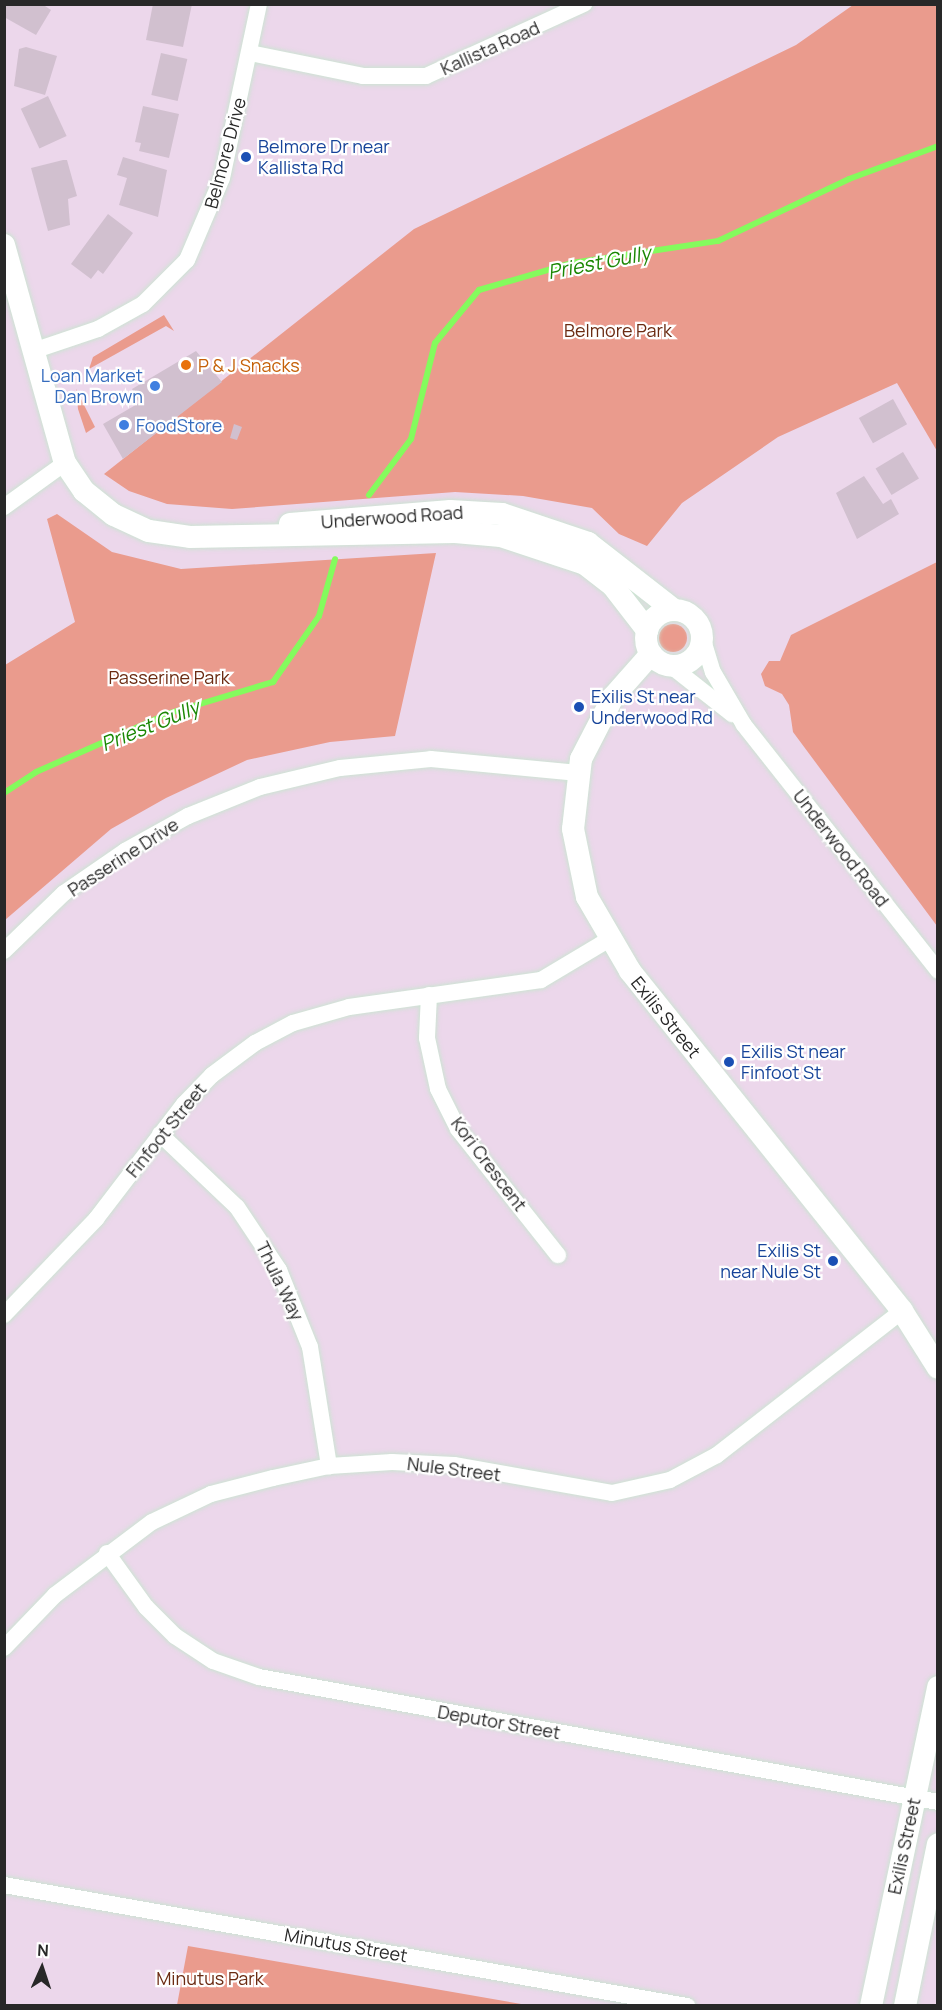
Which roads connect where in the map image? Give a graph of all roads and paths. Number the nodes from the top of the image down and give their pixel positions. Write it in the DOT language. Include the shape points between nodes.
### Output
graph roads {
  1 [pos="259,4"];
  2 [pos="584,4"];
  3 [pos="250,53"];
  4 [pos="4,245"];
  5 [pos="33,351"];
  6 [pos="65,463"];
  7 [pos="4,507"];
  8 [pos="190,537"];
  9 [pos="674,610"];
  10 [pos="647,630"];
  11 [pos="703,640"];
  12 [pos="651,654"];
  13 [pos="671,666"];
  14 [pos="744,725"];
  15 [pos="578,773"];
  16 [pos="608,940"];
  17 [pos="4,951"];
  18 [pos="938,971"];
  19 [pos="429,995"];
  20 [pos="160,1134"];
  21 [pos="558,1255"];
  22 [pos="902,1311"];
  23 [pos="4,1315"];
  24 [pos="931,1344"];
  25 [pos="938,1368"];
  26 [pos="329,1466"];
  27 [pos="106,1553"];
  28 [pos="4,1648"];
  29 [pos="938,1687"];
  30 [pos="914,1798"];
  31 [pos="938,1802"];
  32 [pos="938,1844"];
  33 [pos="4,1885"];
  34 [pos="687,2006"];
  35 [pos="871,2006"];
  36 [pos="904,2006"];
  1 -- 3 [label="street, Belmore Drive"];
  2 -- 3 [label="street, Kallista Road" via="426,76 363,76"];
  3 -- 5 [label="street, Belmore Drive" via="222,178 187,260 143,304 98,329"];
  4 -- 5 [label="street, Underwood Road"];
  5 -- 6 [label="street, Underwood Road"];
  6 -- 7 [label="street"];
  6 -- 8 [label="street, Underwood Road" via="84,492 114,515 149,531"];
  8 -- 9 [label="street, Underwood Road" via="450,511 502,514 588,543"];
  8 -- 10 [label="street, Underwood Road" via="455,532 501,536 585,564 613,586"];
  9 -- 10 [label="street" via="655,617"];
  9 -- 11 [label="street, Underwood Road" via="695,618"];
  10 -- 12 [label="street, Underwood Road"];
  11 -- 13 [label="street" via="694,658"];
  11 -- 14 [label="street, Underwood Road" via="713,672"];
  12 -- 13 [label="street, Underwood Road"];
  12 -- 15 [label="street, Exilis Street" via="603,712"];
  13 -- 14 [label="street, Underwood Road"];
  14 -- 18 [label="street, Underwood Road"];
  15 -- 16 [label="street, Exilis Street" via="574,849 587,897"];
  15 -- 17 [label="street, Passerine Drive" via="431,759 340,768 260,787 188,816 125,851 64,893"];
  16 -- 19 [label="street, Finfoot Street" via="541,980"];
  16 -- 22 [label="street, Exilis Street"];
  19 -- 20 [label="street, Finfoot Street" via="388,999 293,1023 212,1075"];
  19 -- 21 [label="street, Kori Crescent" via="427,1038 438,1089 458,1129"];
  20 -- 23 [label="street, Finfoot Street" via="96,1219"];
  20 -- 26 [label="street, Thula Way" via="237,1207 279,1270 310,1347"];
  22 -- 24 [label="street, Exilis Street"];
  22 -- 26 [label="street, Nule Street" via="717,1455 670,1480 635,1490 589,1491 454,1465"];
  24 -- 25 [label="street, Exilis Street"];
  26 -- 27 [label="street, Nule Street" via="211,1494 152,1522"];
  27 -- 28 [label="street, Nule Street" via="55,1595"];
  27 -- 30 [label="street, Deputor Street" via="146,1608 175,1636 213,1661 259,1677"];
  29 -- 30 [label="street, Exilis Street"];
  30 -- 31 [label="street, Deputor Street"];
  30 -- 35 [label="street, Exilis Street"];
  32 -- 36 [label="street, Exilis Street"];
  33 -- 34 [label="street, Minutus Street"];
}
